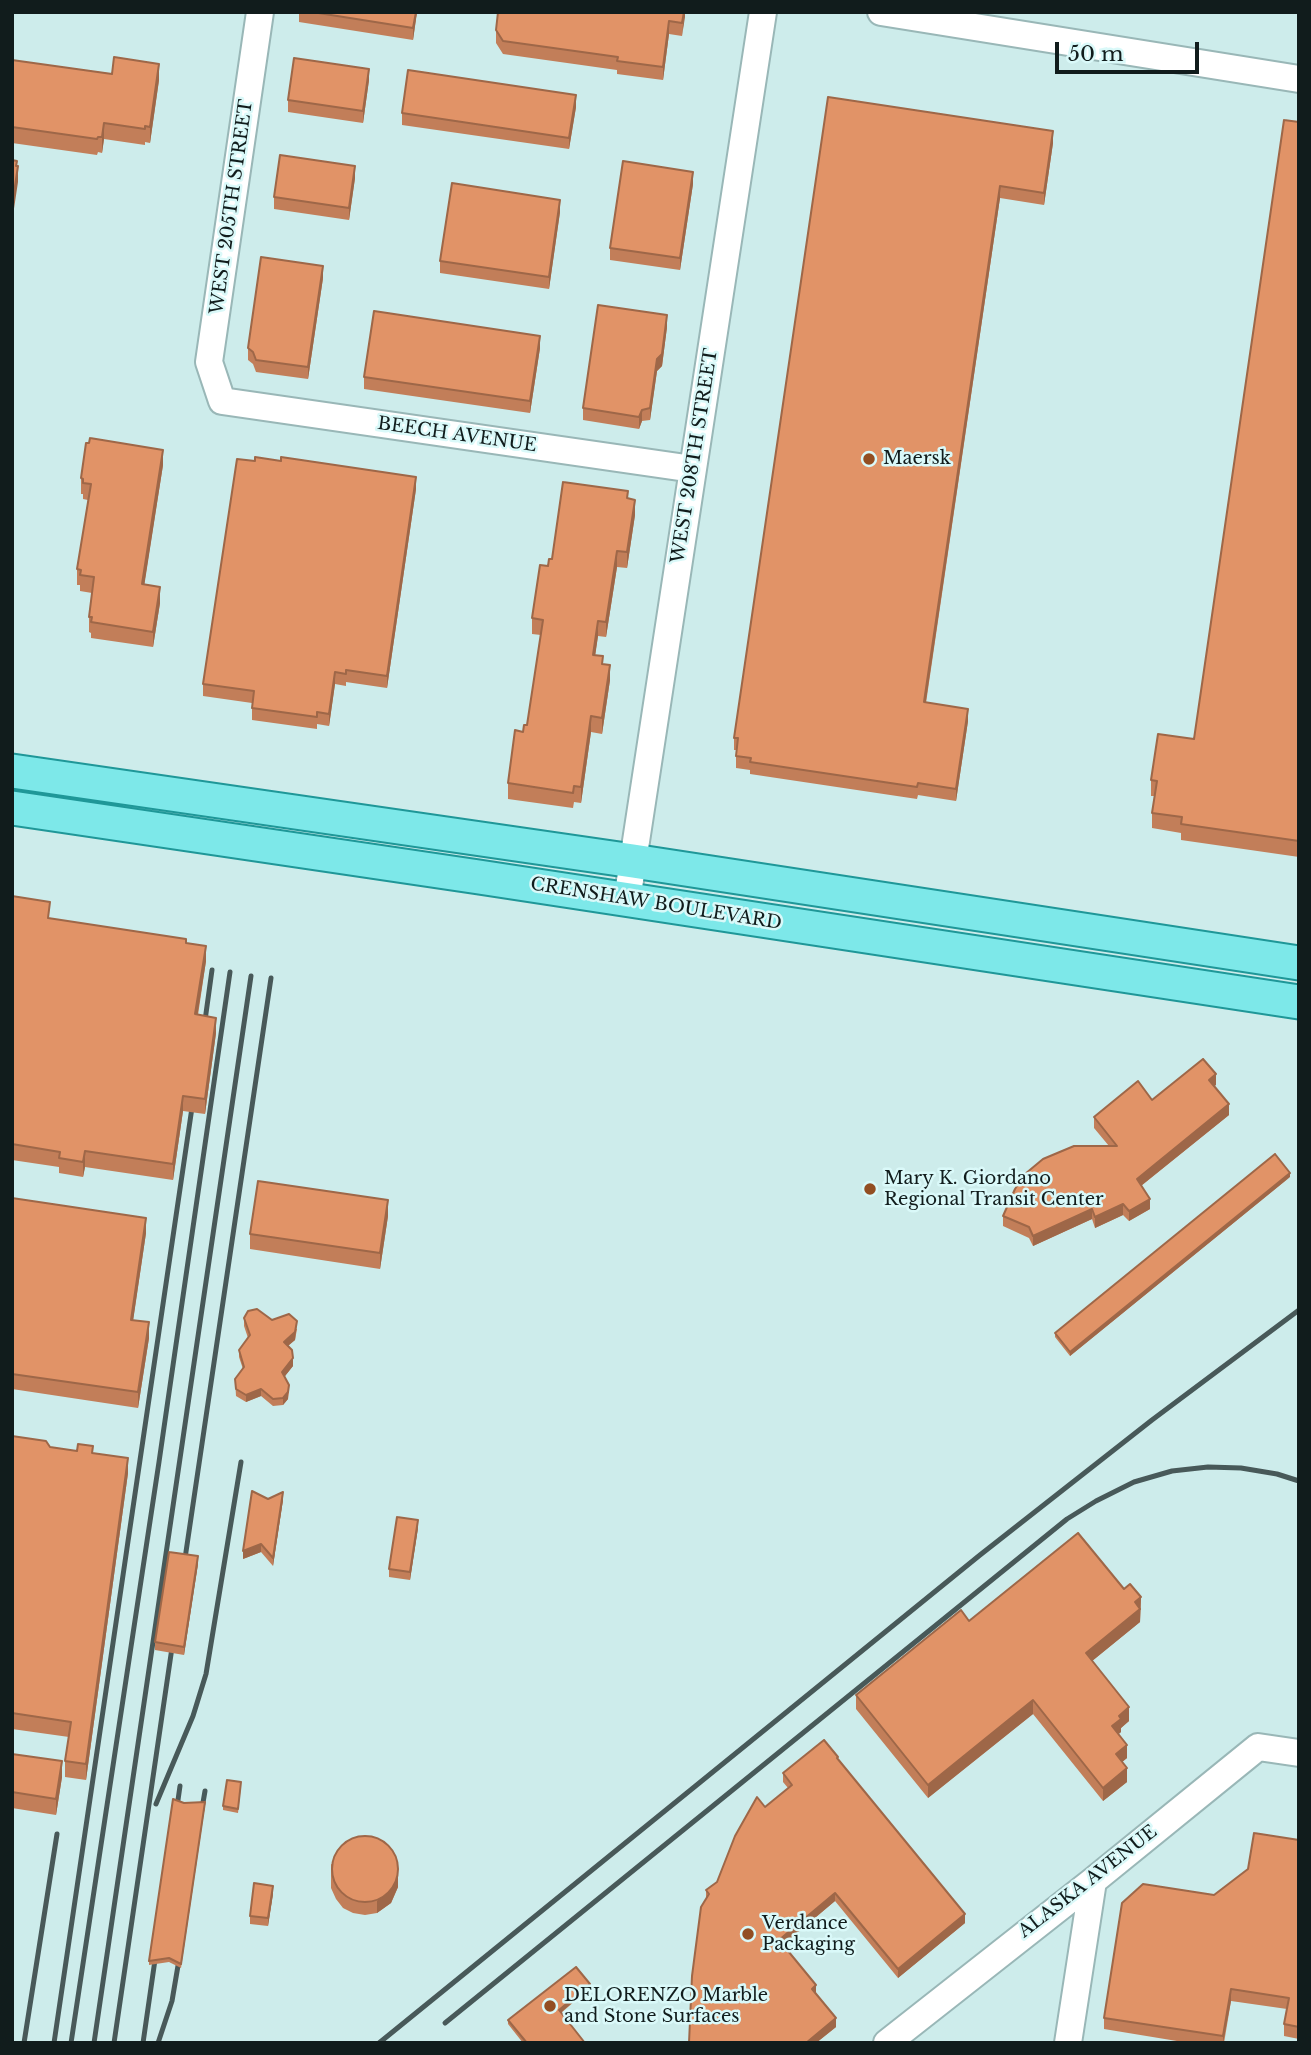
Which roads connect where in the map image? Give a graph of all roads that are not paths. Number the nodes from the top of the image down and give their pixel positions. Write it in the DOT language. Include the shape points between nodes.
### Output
graph roads {
  1 [pos="260,12"];
  2 [pos="763,12"];
  3 [pos="881,12"];
  4 [pos="1299,79"];
  5 [pos="222,401"];
  6 [pos="693,469"];
  7 [pos="12,771"];
  8 [pos="12,808"];
  9 [pos="633,862"];
  10 [pos="627,900"];
  11 [pos="1299,963"];
  12 [pos="1299,1002"];
  13 [pos="1299,1753"];
  14 [pos="1093,1881"];
  15 [pos="887,2043"];
  16 [pos="1068,2043"];
  1 -- 5 [label="street, WEST 205TH STREET" via="209,362"];
  2 -- 6 [label="street, WEST 208TH STREET"];
  3 -- 4 [label="street"];
  5 -- 6 [label="street, BEECH AVENUE"];
  6 -- 9 [label="street, WEST 208TH STREET"];
  7 -- 9 [label="main road"];
  8 -- 10 [label="main road, CRENSHAW BOULEVARD"];
  9 -- 10 [label="street, WEST 208TH STREET"];
  9 -- 11 [label="main road"];
  10 -- 12 [label="main road, CRENSHAW BOULEVARD"];
  13 -- 14 [label="street, ALASKA AVENUE" via="1258,1748"];
  14 -- 15 [label="street, ALASKA AVENUE"];
  14 -- 16 [label="street"];
}
